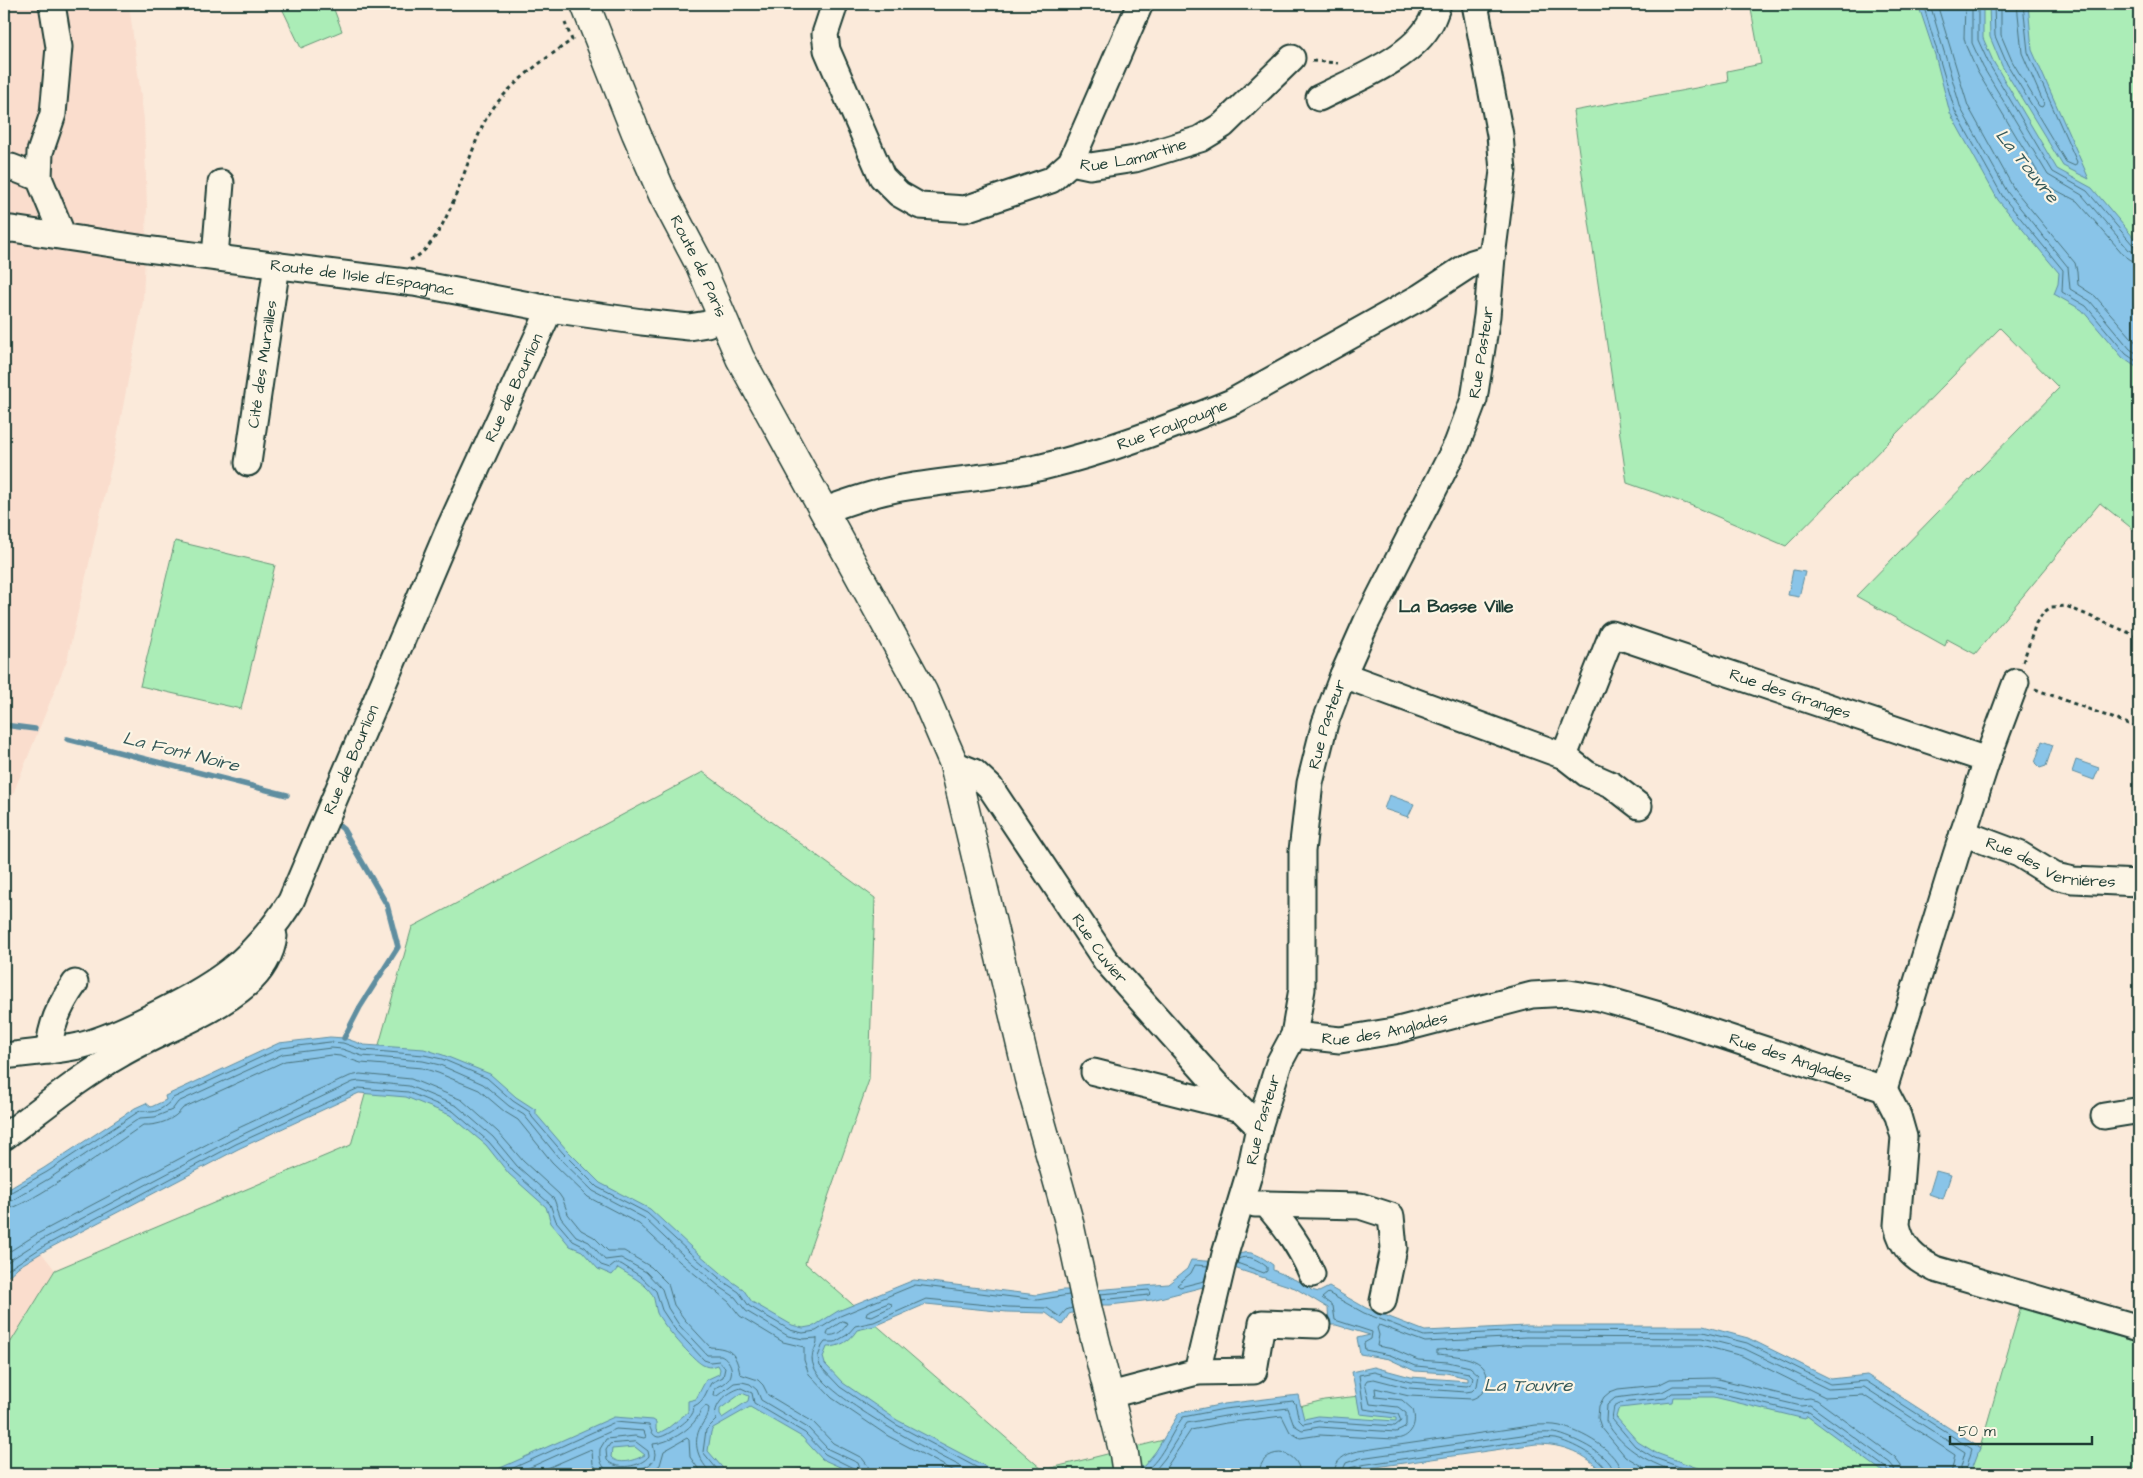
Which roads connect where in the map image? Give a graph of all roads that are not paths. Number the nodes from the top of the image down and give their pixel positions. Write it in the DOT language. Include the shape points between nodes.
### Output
graph roads {
  1 [pos="52,4"];
  2 [pos="585,4"];
  3 [pos="835,4"];
  4 [pos="1140,4"];
  5 [pos="1438,4"];
  6 [pos="1475,4"];
  7 [pos="567,13"];
  8 [pos="1292,58"];
  9 [pos="1319,98"];
  10 [pos="629,136"];
  11 [pos="1071,162"];
  12 [pos="4,168"];
  13 [pos="39,178"];
  14 [pos="221,183"];
  15 [pos="4,230"];
  16 [pos="63,236"];
  17 [pos="1492,257"];
  18 [pos="215,258"];
  19 [pos="277,265"];
  20 [pos="550,309"];
  21 [pos="721,318"];
  22 [pos="248,463"];
  23 [pos="823,511"];
  24 [pos="1343,675"];
  25 [pos="2016,682"];
  26 [pos="1564,756"];
  27 [pos="1987,760"];
  28 [pos="954,764"];
  29 [pos="1639,806"];
  30 [pos="1963,833"];
  31 [pos="2139,883"];
  32 [pos="276,924"];
  33 [pos="75,982"];
  34 [pos="1294,1035"];
  35 [pos="49,1052"];
  36 [pos="4,1056"];
  37 [pos="1094,1072"];
  38 [pos="1884,1089"];
  39 [pos="1240,1109"];
  40 [pos="2139,1113"];
  41 [pos="2104,1116"];
  42 [pos="1259,1127"];
  43 [pos="4,1137"];
  44 [pos="1241,1204"];
  45 [pos="1266,1204"];
  46 [pos="1312,1274"];
  47 [pos="1383,1301"];
  48 [pos="1318,1325"];
  49 [pos="2139,1328"];
  50 [pos="1197,1372"];
  51 [pos="1110,1395"];
  52 [pos="1128,1470"];
  1 -- 13 [label="street" via="60,47 53,114 40,152"];
  2 -- 10 [label="main road, Route de Paris"];
  3 -- 11 [label="street, Rue Lamartine" via="825,34 827,50 872,159 882,177 899,194 920,206 965,209 1051,180"];
  4 -- 11 [label="street"];
  5 -- 9 [label="street" via="1431,22 1406,50"];
  6 -- 17 [label="street, Rue Pasteur" via="1500,135 1503,171"];
  7 -- 10 [label="main road, Route de Paris"];
  8 -- 11 [label="street, Rue Lamartine" via="1223,125 1200,139 1135,159 1090,166"];
  10 -- 21 [label="main road, Route de Paris" via="700,266"];
  12 -- 13 [label="street" via="11,167"];
  13 -- 16 [label="street"];
  14 -- 18 [label="street"];
  15 -- 16 [label="street, Route de l'Isle d'Espagnac"];
  16 -- 18 [label="street, Route de l'Isle d'Espagnac"];
  17 -- 23 [label="street, Rue Foulpougne" via="1472,262 1420,297 1232,402 1212,410 1090,454 1041,467 894,489"];
  17 -- 24 [label="street, Rue Pasteur" via="1474,399 1457,444"];
  18 -- 19 [label="street, Route de l'Isle d'Espagnac"];
  19 -- 20 [label="street, Route de l'Isle d'Espagnac" via="414,283"];
  19 -- 22 [label="street, Cité des Murailles"];
  20 -- 21 [label="street, Route de l'Isle d'Espagnac" via="689,327"];
  20 -- 32 [label="street, Rue de Bourlion" via="449,529 291,901"];
  21 -- 23 [label="main road, Route de Paris"];
  23 -- 28 [label="main road, Route de Paris" via="923,692"];
  24 -- 26 [label="street"];
  24 -- 34 [label="street, Rue Pasteur" via="1325,723 1310,783 1302,851 1302,988"];
  25 -- 27 [label="street"];
  26 -- 27 [label="street, Rue des Granges" via="1612,634"];
  26 -- 29 [label="street"];
  27 -- 30 [label="street"];
  28 -- 39 [label="street, Rue Cuvier" via="974,772 990,787 1106,961"];
  28 -- 51 [label="main road, Route de Paris" via="1029,1079 1068,1218"];
  30 -- 31 [label="street, Rue des Verniéres" via="2019,854 2054,876"];
  30 -- 38 [label="street"];
  32 -- 35 [label="street, Rue de Bourlion" via="244,960 210,985 104,1038"];
  32 -- 43 [label="street" via="268,956 260,970 238,992 94,1070"];
  33 -- 35 [label="street" via="54,1021"];
  34 -- 38 [label="street, Rue des Anglades" via="1340,1040 1394,1031 1532,995 1569,993 1600,998 1666,1017"];
  34 -- 42 [label="street, Rue Pasteur" via="1279,1063"];
  35 -- 36 [label="street, Rue de Bourlion"];
  37 -- 39 [label="street"];
  38 -- 49 [label="street" via="1898,1116 1904,1137 1897,1225 1899,1235 1918,1260 1935,1269"];
  39 -- 42 [label="street, Rue Cuvier"];
  40 -- 41 [label="street"];
  42 -- 44 [label="street, Rue Pasteur"];
  44 -- 45 [label="street"];
  44 -- 50 [label="street, Rue Pasteur" via="1225,1254"];
  45 -- 46 [label="street" via="1301,1248"];
  45 -- 47 [label="street" via="1360,1206 1391,1216 1394,1248"];
  48 -- 50 [label="street" via="1262,1322 1254,1371"];
  50 -- 51 [label="street"];
  51 -- 52 [label="main road, Route de Paris"];
}
